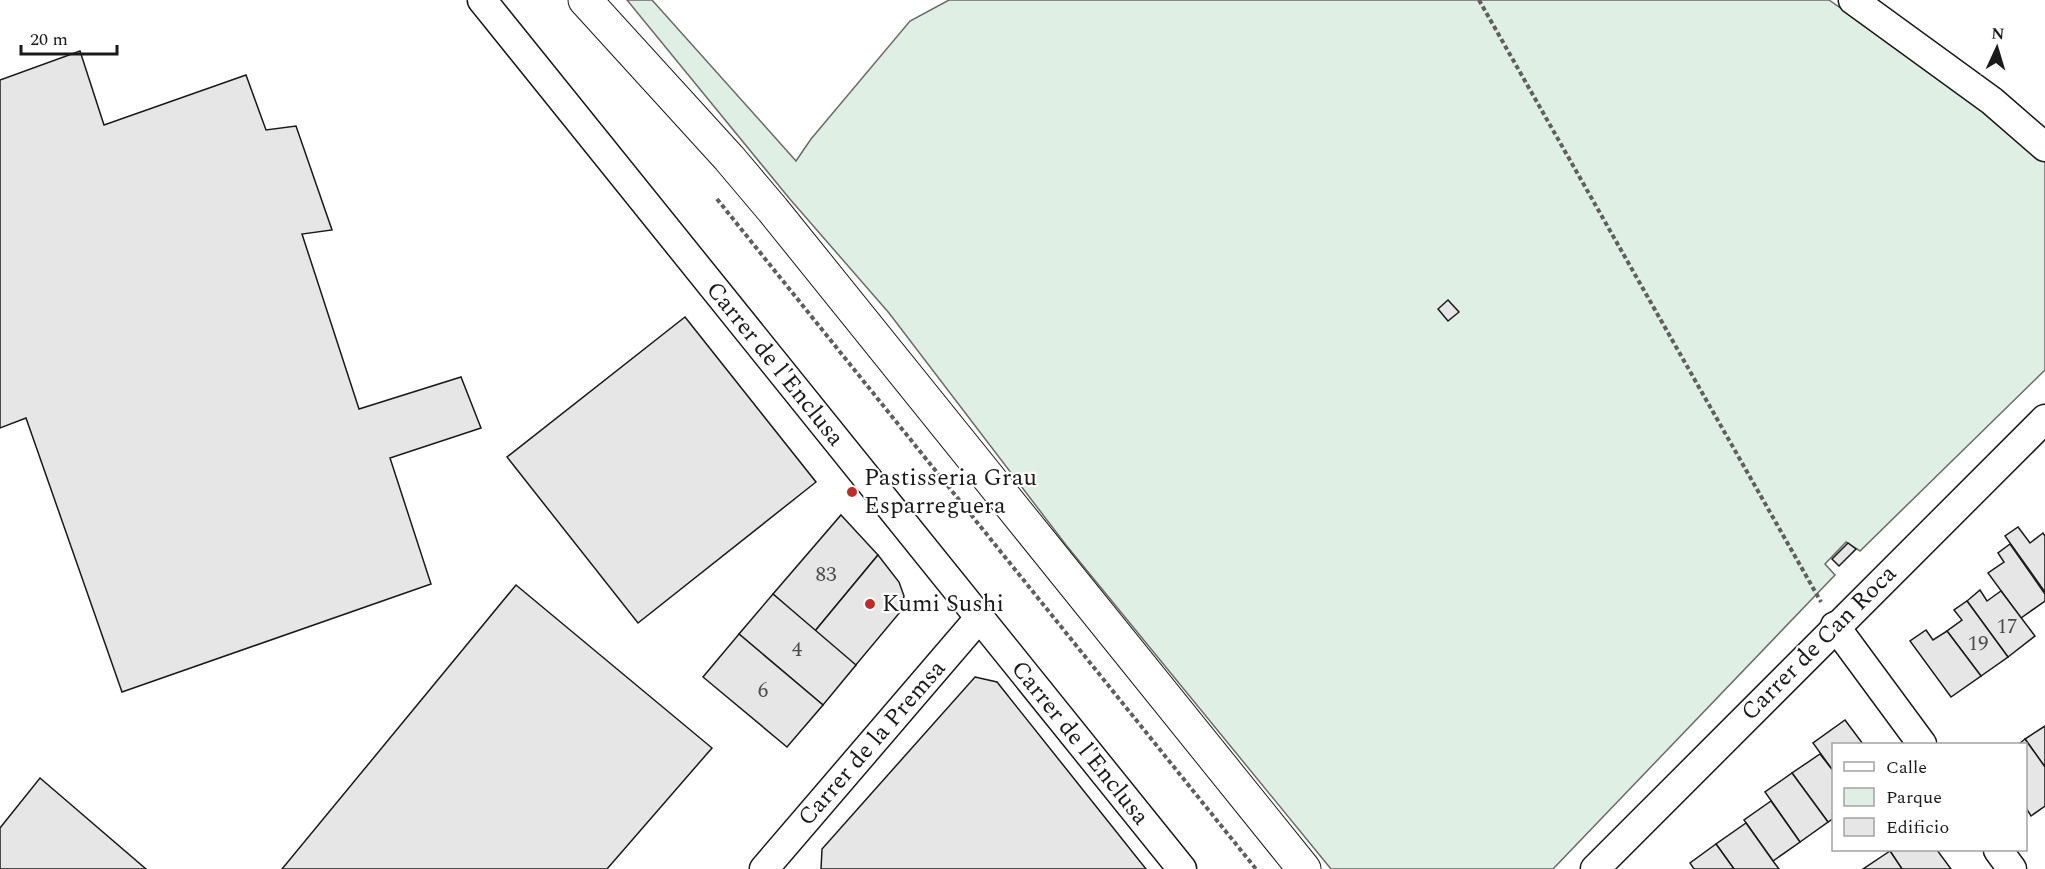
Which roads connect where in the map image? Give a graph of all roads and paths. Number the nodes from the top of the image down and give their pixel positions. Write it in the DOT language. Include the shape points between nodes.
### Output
graph roads {
  1 [pos="482,0"];
  2 [pos="585,0"];
  3 [pos="1479,0"];
  4 [pos="1853,0"];
  5 [pos="2045,147"];
  6 [pos="714,195"];
  7 [pos="2045,419"];
  8 [pos="980,617"];
  9 [pos="1835,626"];
  10 [pos="1921,743"];
  11 [pos="1999,851"];
  12 [pos="764,869"];
  13 [pos="1182,869"];
  14 [pos="1256,869"];
  15 [pos="1304,869"];
  16 [pos="1595,869"];
  17 [pos="2012,869"];
  1 -- 8 [label="street, Carrer de l'Enclusa"];
  2 -- 15 [label="street" via="744,175"];
  3 -- 9 [label="path"];
  4 -- 5 [label="street" via="1992,101"];
  6 -- 14 [label="path"];
  7 -- 9 [label="street, Carrer de Can Roca"];
  8 -- 12 [label="street, Carrer de la Premsa"];
  8 -- 13 [label="street, Carrer de l'Enclusa"];
  9 -- 10 [label="street"];
  9 -- 16 [label="street, Carrer de Can Roca"];
  11 -- 17 [label="street"];
}
